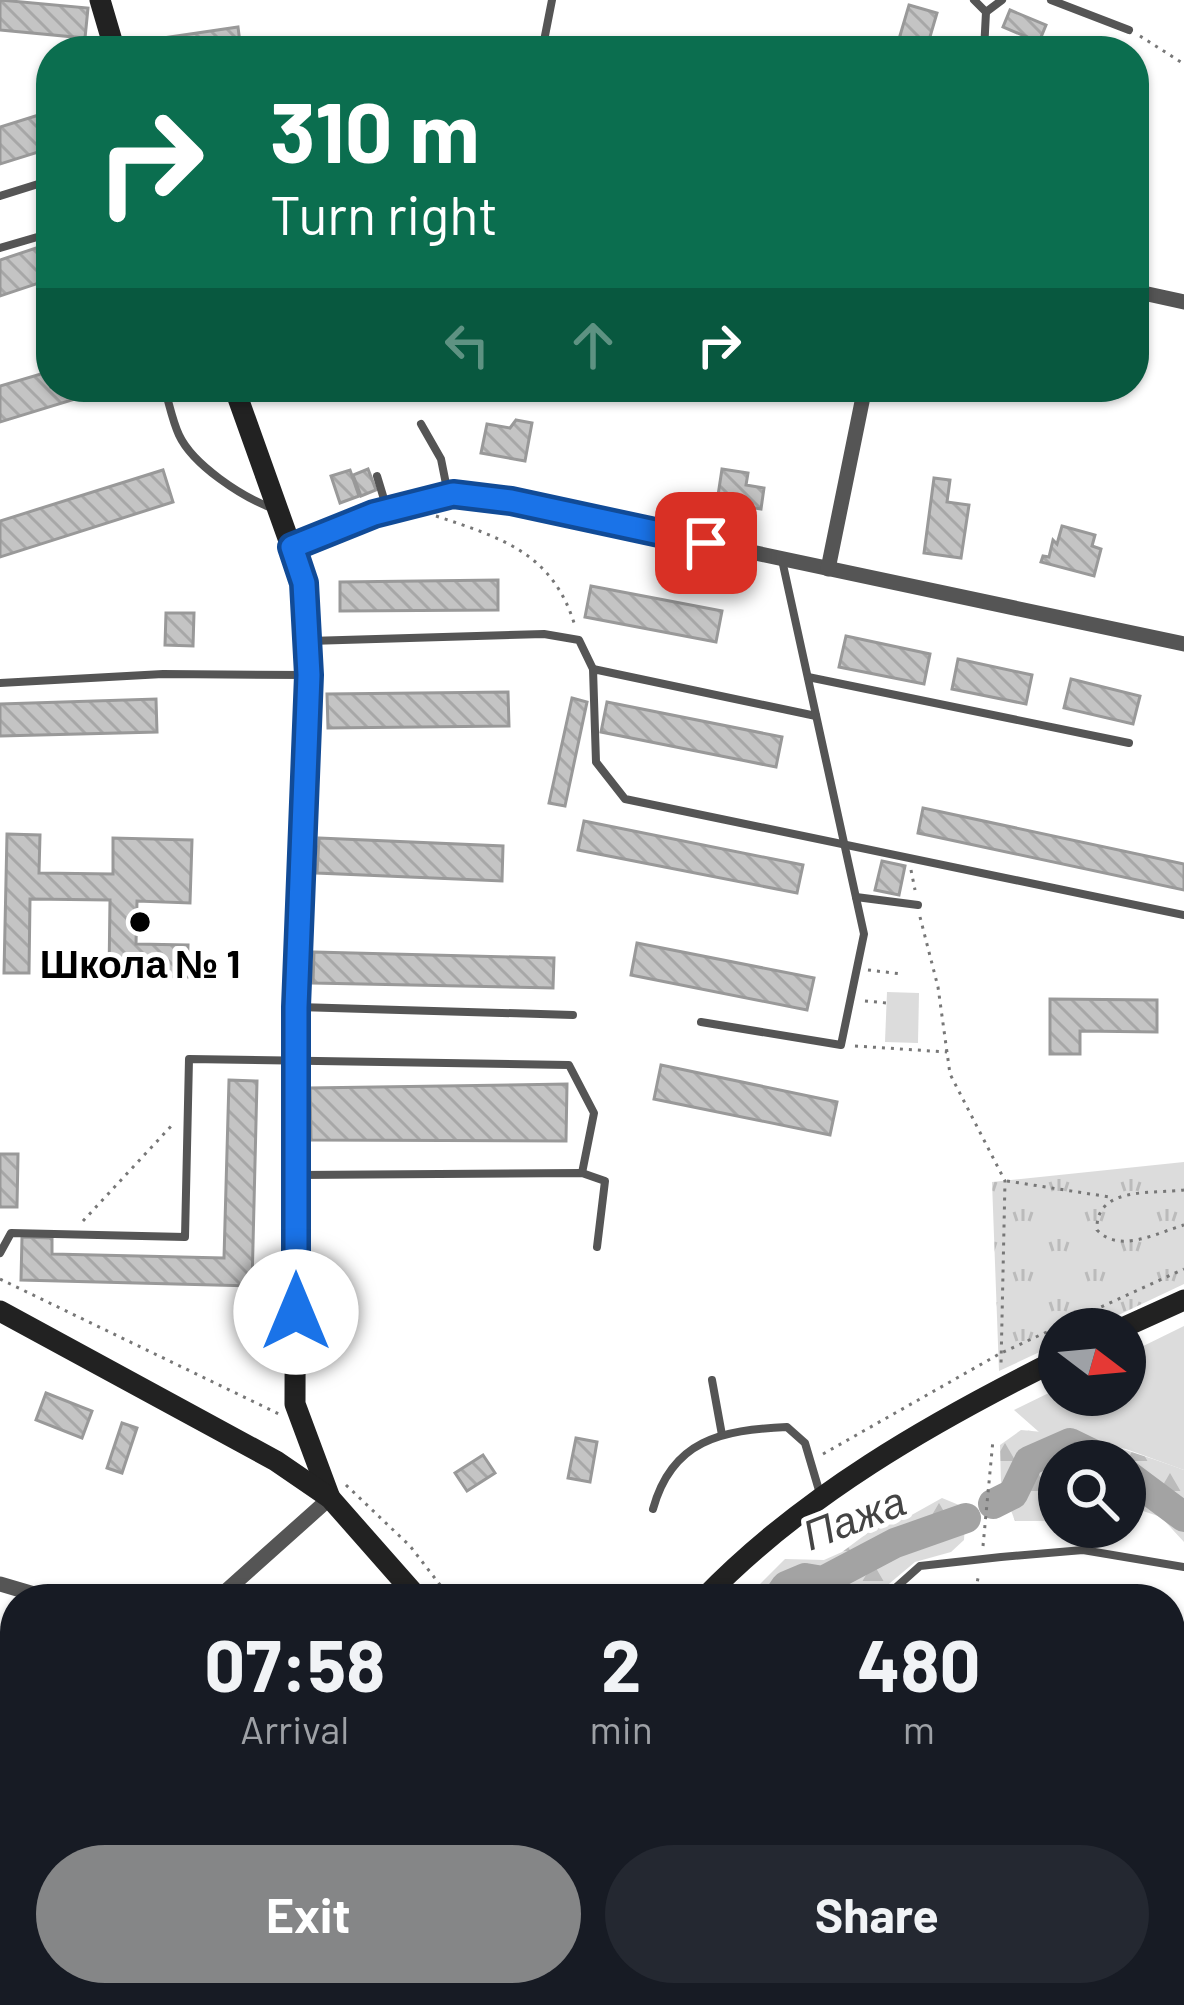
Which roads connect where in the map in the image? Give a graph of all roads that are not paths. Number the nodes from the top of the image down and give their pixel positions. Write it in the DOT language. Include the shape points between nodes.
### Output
graph roads {
  1 [pos="100,0"];
  2 [pos="552,0"];
  3 [pos="974,0"];
  4 [pos="1002,0"];
  5 [pos="1051,0"];
  6 [pos="986,12"];
  7 [pos="1129,29"];
  8 [pos="111,36"];
  9 [pos="545,36"];
  10 [pos="985,36"];
  11 [pos="36,185"];
  12 [pos="0,196"];
  13 [pos="36,237"];
  14 [pos="0,248"];
  15 [pos="1149,294"];
  16 [pos="1184,302"];
  17 [pos="169,402"];
  18 [pos="239,402"];
  19 [pos="863,402"];
  20 [pos="422,424"];
  21 [pos="377,476"];
  22 [pos="448,495"];
  23 [pos="396,508"];
  24 [pos="278,511"];
  25 [pos="292,547"];
  26 [pos="782,559"];
  27 [pos="828,569"];
  28 [pos="307,641"];
  29 [pos="1184,644"];
  30 [pos="593,669"];
  31 [pos="309,675"];
  32 [pos="808,677"];
  33 [pos="0,683"];
  34 [pos="817,716"];
  35 [pos="1129,743"];
  36 [pos="845,843"];
  37 [pos="856,896"];
  38 [pos="918,905"];
  39 [pos="1184,915"];
  40 [pos="296,1007"];
  41 [pos="573,1015"];
  42 [pos="701,1022"];
  43 [pos="296,1061"];
  44 [pos="583,1173"];
  45 [pos="296,1174"];
  46 [pos="597,1247"];
  47 [pos="0,1253"];
  48 [pos="1184,1300"];
  49 [pos="0,1311"];
  50 [pos="1146,1317"];
  51 [pos="1038,1370"];
  52 [pos="712,1380"];
  53 [pos="722,1435"];
  54 [pos="329,1498"];
  55 [pos="822,1498"];
  56 [pos="652,1509"];
  57 [pos="1184,1567"];
  58 [pos="234,1584"];
  59 [pos="406,1584"];
  60 [pos="719,1584"];
  61 [pos="900,1584"];
  1 -- 8 [label="street"];
  2 -- 9 [label="lane"];
  3 -- 6 [label="lane"];
  4 -- 6 [label="lane"];
  5 -- 7 [label="lane"];
  6 -- 10 [label="lane"];
  11 -- 12 [label="lane"];
  13 -- 14 [label="lane"];
  15 -- 16 [label="street"];
  17 -- 24 [label="lane" via="180,439 213,473"];
  18 -- 24 [label="street"];
  19 -- 27 [label="street"];
  20 -- 22 [label="lane"];
  21 -- 23 [label="lane"];
  22 -- 23 [label="street"];
  22 -- 26 [label="street"];
  23 -- 25 [label="street"];
  24 -- 25 [label="street"];
  25 -- 28 [label="street" via="304,583"];
  26 -- 27 [label="street"];
  26 -- 32 [label="lane"];
  27 -- 29 [label="street"];
  28 -- 30 [label="lane" via="544,634 579,640"];
  28 -- 31 [label="street"];
  30 -- 34 [label="lane"];
  30 -- 36 [label="lane" via="596,762 625,800"];
  31 -- 33 [label="lane"];
  31 -- 40 [label="street"];
  32 -- 34 [label="lane"];
  32 -- 35 [label="lane"];
  34 -- 36 [label="lane"];
  36 -- 37 [label="lane"];
  36 -- 39 [label="lane"];
  37 -- 38 [label="lane"];
  37 -- 42 [label="lane" via="864,934 841,1045"];
  40 -- 41 [label="lane"];
  40 -- 43 [label="street"];
  43 -- 44 [label="lane" via="569,1066 594,1113"];
  43 -- 45 [label="street"];
  43 -- 47 [label="lane" via="189,1059 185,1237 11,1233"];
  44 -- 45 [label="lane"];
  44 -- 46 [label="lane" via="605,1181"];
  45 -- 54 [label="street" via="296,1404"];
  48 -- 50 [label="street"];
  49 -- 54 [label="street"];
  51 -- 55 [label="street"];
  52 -- 53 [label="lane"];
  53 -- 55 [label="lane" via="787,1427 805,1443"];
  53 -- 56 [label="lane" via="682,1454 661,1479"];
  54 -- 58 [label="street"];
  54 -- 59 [label="street"];
  55 -- 60 [label="street"];
  57 -- 61 [label="lane" via="1083,1550 920,1566"];
}
